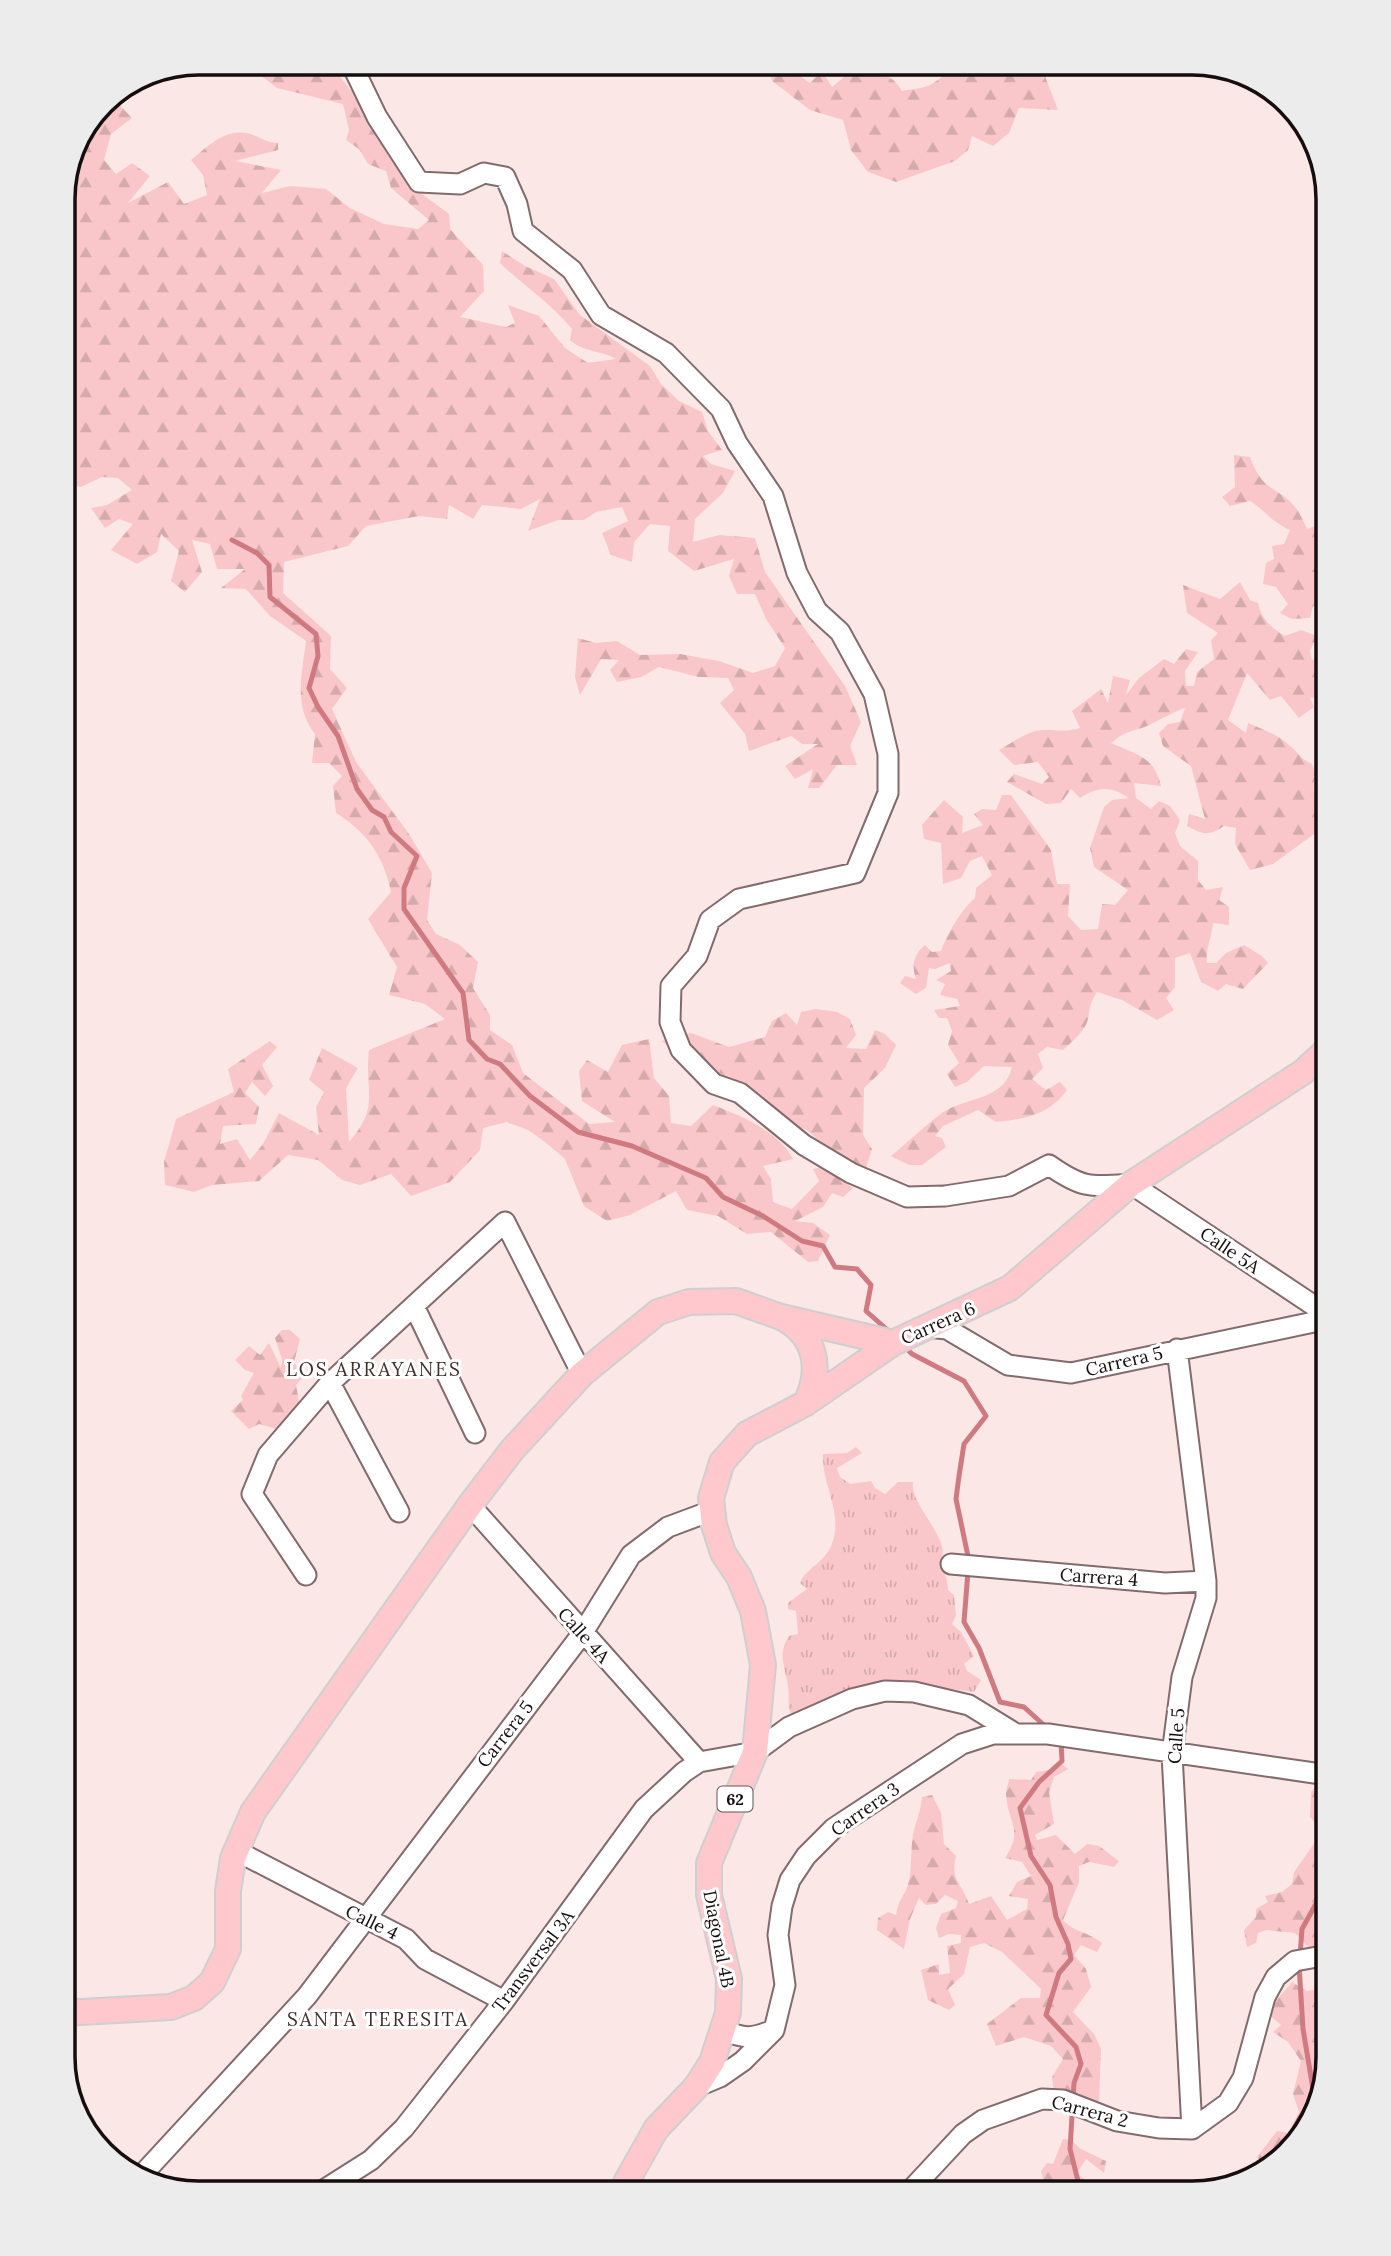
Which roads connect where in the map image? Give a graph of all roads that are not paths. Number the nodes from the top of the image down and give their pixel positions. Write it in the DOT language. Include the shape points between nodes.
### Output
graph roads {
  1 [pos="357,75"];
  2 [pos="1316,1060"];
  3 [pos="1131,1184"];
  4 [pos="414,1306"];
  5 [pos="1316,1309"];
  6 [pos="781,1317"];
  7 [pos="1316,1320"];
  8 [pos="927,1327"];
  9 [pos="893,1343"];
  10 [pos="1177,1349"];
  11 [pos="582,1374"];
  12 [pos="330,1383"];
  13 [pos="806,1403"];
  14 [pos="475,1433"];
  15 [pos="470,1505"];
  16 [pos="711,1511"];
  17 [pos="399,1512"];
  18 [pos="951,1564"];
  19 [pos="306,1575"];
  20 [pos="1206,1581"];
  21 [pos="582,1634"];
  22 [pos="1013,1732"];
  23 [pos="755,1752"];
  24 [pos="1172,1755"];
  25 [pos="699,1762"];
  26 [pos="1316,1773"];
  27 [pos="235,1850"];
  28 [pos="363,1919"];
  29 [pos="1316,1956"];
  30 [pos="504,2001"];
  31 [pos="75,2012"];
  32 [pos="725,2030"];
  33 [pos="774,2030"];
  34 [pos="696,2087"];
  35 [pos="1192,2129"];
  36 [pos="147,2169"];
  37 [pos="339,2180"];
  38 [pos="627,2180"];
  39 [pos="919,2181"];
  1 -- 3 [label="street" via="419,183 460,184 484,173 505,177 523,231 572,270 601,315 666,353 721,409 737,443 773,496 797,573 817,611 840,632 874,694 888,754 888,793 855,873 738,899 710,920 696,956 671,986 670,1022 681,1050 714,1084 740,1093 804,1145 907,1197 1009,1186 1049,1165 1074,1182 1094,1187"];
  2 -- 3 [label="main road, Carrera 6"];
  3 -- 5 [label="street, Calle 5A"];
  3 -- 8 [label="main road, Carrera 6" via="1010,1288"];
  4 -- 11 [label="street" via="505,1222"];
  4 -- 12 [label="street"];
  4 -- 14 [label="street"];
  6 -- 9 [label="main road, Carrera 6"];
  6 -- 11 [label="main road, Carrera 6" via="728,1300 673,1306 658,1312"];
  6 -- 13 [label="main road" via="797,1327 813,1352 815,1380"];
  7 -- 10 [label="street, Carrera 5"];
  8 -- 9 [label="main road, Carrera 6"];
  8 -- 10 [label="street, Carrera 5" via="947,1329 1008,1365 1071,1373"];
  9 -- 13 [label="main road"];
  10 -- 20 [label="street, Calle 5"];
  11 -- 15 [label="main road, Carrera 6" via="512,1450"];
  12 -- 17 [label="street"];
  12 -- 19 [label="street" via="268,1455 252,1494"];
  13 -- 16 [label="main road, 62" via="757,1427 729,1451 713,1486"];
  15 -- 21 [label="street, Calle 4A"];
  15 -- 27 [label="main road, Carrera 6" via="253,1811"];
  16 -- 21 [label="street, Carrera 5" via="668,1527 636,1550"];
  16 -- 23 [label="main road, Diagonal 4B / 62" via="720,1546 747,1593 758,1628 763,1683"];
  18 -- 20 [label="street, Carrera 4" via="1165,1583"];
  20 -- 24 [label="street, Calle 5" via="1206,1598 1182,1677"];
  21 -- 25 [label="street, Calle 4A"];
  21 -- 28 [label="street, Carrera 5"];
  22 -- 23 [label="street" via="969,1705 914,1692 884,1691 852,1699 789,1727"];
  22 -- 24 [label="street, Carrera 3" via="1073,1737"];
  22 -- 33 [label="street, Carrera 3" via="977,1737 948,1751 834,1828 806,1856 790,1880 782,1906 778,1935 785,1984"];
  23 -- 25 [label="street, Transversal 3A"];
  23 -- 32 [label="main road, Diagonal 4B / 62" via="709,1863 709,1895 729,1979"];
  24 -- 26 [label="street, Carrera 3"];
  24 -- 35 [label="street, Calle 5"];
  25 -- 30 [label="street, Transversal 3A" via="669,1782 644,1809"];
  27 -- 28 [label="street, Calle 4"];
  27 -- 31 [label="main road, Carrera 6" via="228,1891 228,1949 219,1972 204,1991 171,2007"];
  28 -- 30 [label="street, Calle 4" via="406,1939 425,1959"];
  28 -- 36 [label="street, Carrera 5" via="307,1996"];
  29 -- 35 [label="street" via="1294,1961 1282,1971 1265,1997 1243,2078 1228,2103"];
  30 -- 37 [label="street, Transversal 3A" via="404,2128 371,2160"];
  32 -- 33 [label="street" via="740,2038"];
  32 -- 34 [label="main road, Diagonal 4B / 62"];
  33 -- 34 [label="street" via="732,2069"];
  34 -- 38 [label="main road, 62" via="656,2129"];
  35 -- 39 [label="street, Carrera 2" via="1117,2121 1063,2100 1030,2102 983,2120 963,2134"];
}
